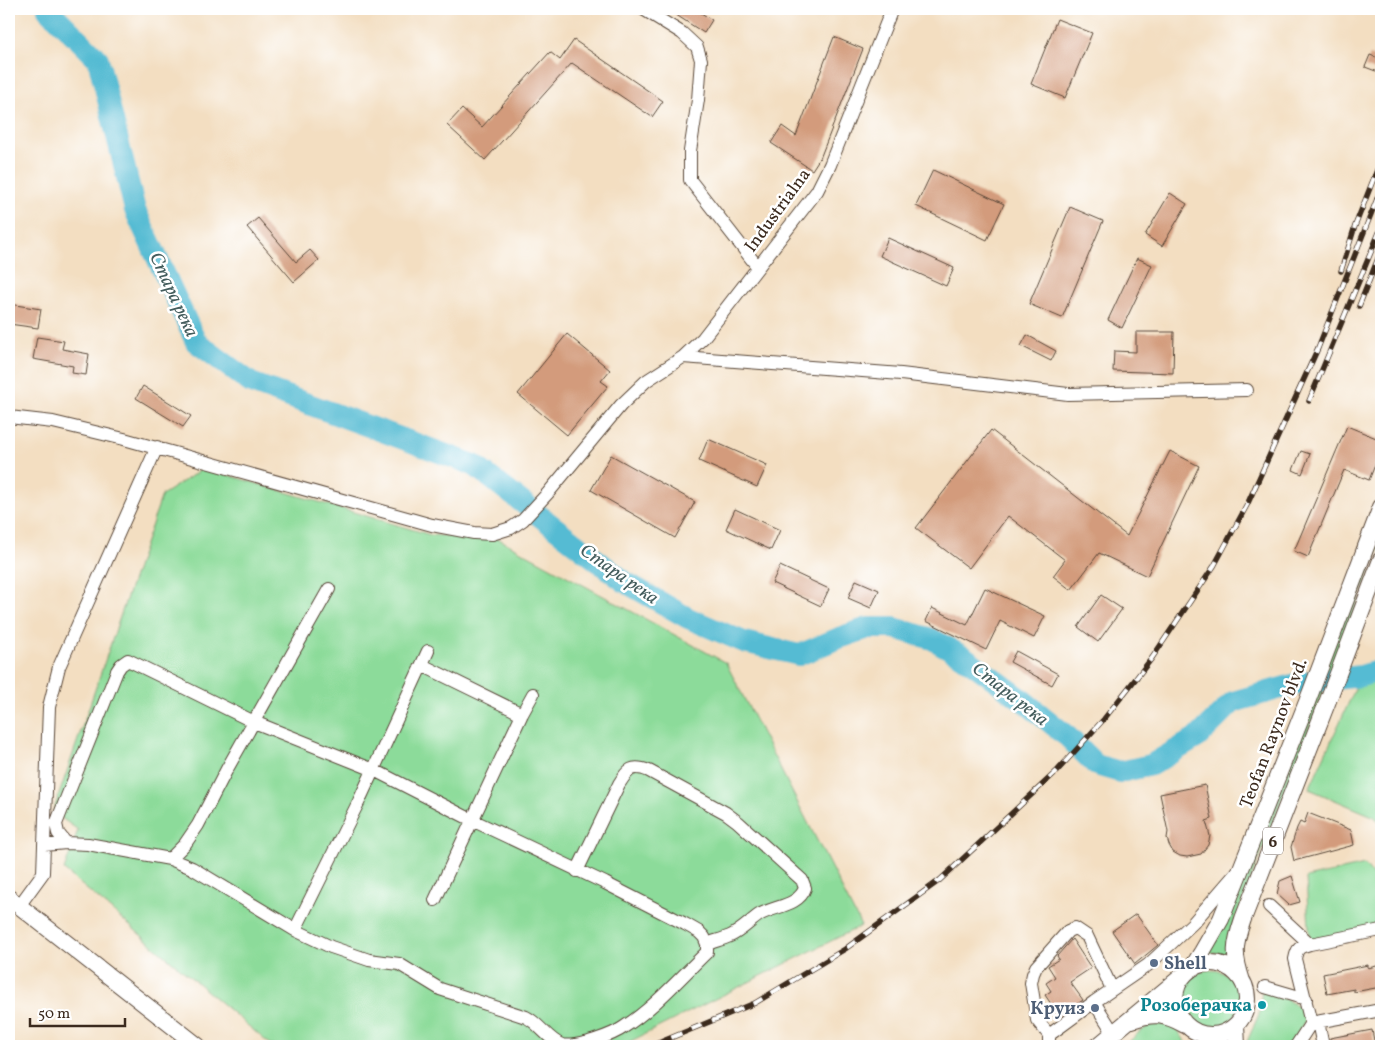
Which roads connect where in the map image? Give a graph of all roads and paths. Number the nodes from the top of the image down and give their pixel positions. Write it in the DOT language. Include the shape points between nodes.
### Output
graph roads {
  1 [pos="643,9"];
  2 [pos="892,9"];
  3 [pos="758,266"];
  4 [pos="682,357"];
  5 [pos="1248,390"];
  6 [pos="9,417"];
  7 [pos="157,447"];
  8 [pos="1381,507"];
  9 [pos="1381,560"];
  10 [pos="329,589"];
  11 [pos="428,651"];
  12 [pos="422,665"];
  13 [pos="533,694"];
  14 [pos="522,714"];
  15 [pos="254,722"];
  16 [pos="374,770"];
  17 [pos="472,820"];
  18 [pos="66,843"];
  19 [pos="44,845"];
  20 [pos="170,859"];
  21 [pos="1242,867"];
  22 [pos="577,871"];
  23 [pos="435,900"];
  24 [pos="14,902"];
  25 [pos="1269,906"];
  26 [pos="295,930"];
  27 [pos="1381,930"];
  28 [pos="708,944"];
  29 [pos="1310,944"];
  30 [pos="1188,971"];
  31 [pos="1242,981"];
  32 [pos="1264,987"];
  33 [pos="1112,989"];
  34 [pos="1306,999"];
  35 [pos="1094,1002"];
  36 [pos="1381,1010"];
  37 [pos="1314,1023"];
  38 [pos="1236,1025"];
  39 [pos="1119,1027"];
  40 [pos="1190,1029"];
  41 [pos="1049,1040"];
  42 [pos="198,1046"];
  43 [pos="1098,1046"];
  44 [pos="1207,1046"];
  45 [pos="1236,1046"];
  46 [pos="1296,1046"];
  47 [pos="1323,1046"];
  1 -- 3 [label="street" via="682,33 697,47 701,60 690,151 690,180"];
  2 -- 3 [label="street, Industrialna" via="817,191"];
  3 -- 4 [label="street, Industrialna" via="703,338"];
  4 -- 5 [label="street" via="901,374 1068,394"];
  4 -- 7 [label="street, Industrialna" via="646,381 621,405 523,520 492,534 413,519"];
  6 -- 7 [label="street" via="53,422"];
  7 -- 19 [label="street" via="59,667 50,707"];
  8 -- 21 [label="main road, Teofan Raynov blvd. / 6"];
  9 -- 31 [label="main road, 6" via="1240,928 1235,956"];
  10 -- 15 [label="street"];
  11 -- 12 [label="street"];
  12 -- 14 [label="street"];
  12 -- 16 [label="street"];
  13 -- 14 [label="street"];
  14 -- 17 [label="street"];
  15 -- 16 [label="street"];
  15 -- 18 [label="street" via="128,660 120,665 56,824"];
  15 -- 20 [label="street" via="198,825"];
  16 -- 17 [label="street"];
  16 -- 26 [label="street"];
  17 -- 22 [label="street"];
  17 -- 23 [label="street"];
  18 -- 19 [label="street"];
  18 -- 20 [label="street"];
  19 -- 24 [label="street" via="43,873"];
  20 -- 26 [label="street" via="192,868"];
  21 -- 30 [label="main road, Teofan Raynov blvd. / 6" via="1220,919"];
  21 -- 33 [label="street" via="1193,923 1148,965"];
  22 -- 28 [label="street" via="684,924 704,937"];
  22 -- 28 [label="street" via="619,784 632,768 649,771 711,805 738,822 802,880 805,888 803,894 794,900 761,914 731,935"];
  24 -- 42 [label="main road"];
  25 -- 29 [label="street"];
  26 -- 28 [label="street" via="331,948 369,960 400,964 440,989 531,1019 558,1042 570,1046 609,1036 644,1013 707,952"];
  27 -- 29 [label="street"];
  29 -- 34 [label="street" via="1300,947 1295,960"];
  30 -- 31 [label="main road" via="1204,964 1222,965 1234,971"];
  30 -- 39 [label="main road"];
  30 -- 40 [label="main road, 6" via="1179,982 1174,997 1177,1013"];
  31 -- 38 [label="main road, 6" via="1247,1004"];
  32 -- 34 [label="street"];
  33 -- 35 [label="street"];
  33 -- 41 [label="street" via="1087,936 1075,928 1068,931 1032,974 1037,1020"];
  34 -- 37 [label="street"];
  35 -- 39 [label="street"];
  35 -- 41 [label="street"];
  36 -- 37 [label="street"];
  37 -- 46 [label="street"];
  37 -- 47 [label="street"];
  38 -- 40 [label="main road" via="1216,1035 1204,1035"];
  38 -- 45 [label="main road, 6"];
  39 -- 40 [label="main road" via="1143,1016 1158,1014"];
  39 -- 43 [label="main road"];
  40 -- 44 [label="main road, 6"];
}
